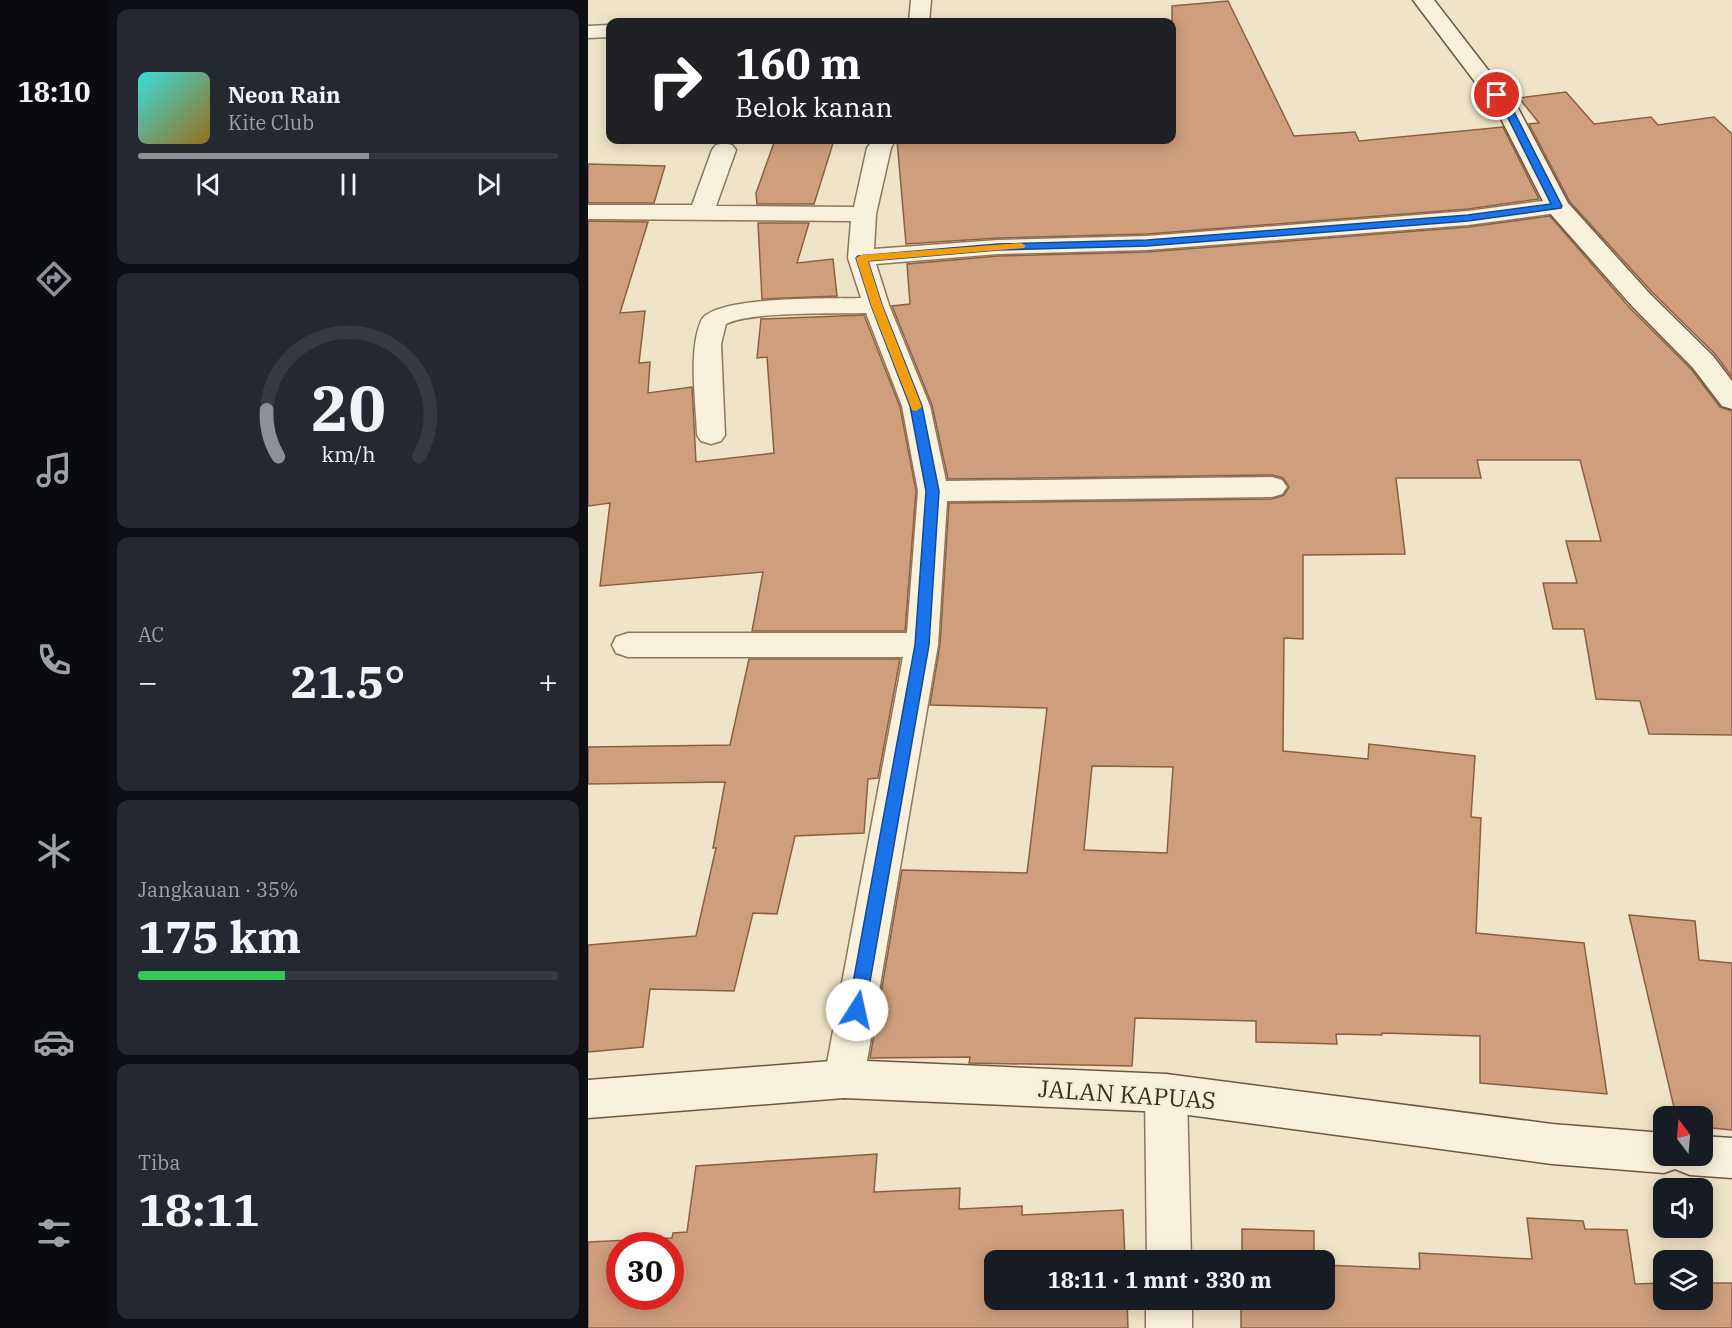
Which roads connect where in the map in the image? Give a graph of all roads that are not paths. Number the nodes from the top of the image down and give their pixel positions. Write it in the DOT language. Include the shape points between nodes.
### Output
graph roads {
  1 [pos="921,0"];
  2 [pos="1423,0"];
  3 [pos="919,18"];
  4 [pos="606,31"];
  5 [pos="588,32"];
  6 [pos="883,144"];
  7 [pos="724,150"];
  8 [pos="1557,206"];
  9 [pos="588,212"];
  10 [pos="702,212"];
  11 [pos="864,214"];
  12 [pos="861,258"];
  13 [pos="876,305"];
  14 [pos="1732,400"];
  15 [pos="711,435"];
  16 [pos="1272,487"];
  17 [pos="933,491"];
  18 [pos="627,645"];
  19 [pos="922,645"];
  20 [pos="844,1079"];
  21 [pos="1167,1093"];
  22 [pos="588,1099"];
  23 [pos="1653,1152"];
  24 [pos="1713,1157"];
  25 [pos="1732,1158"];
  26 [pos="1169,1248"];
  27 [pos="1169,1310"];
  28 [pos="1169,1328"];
  1 -- 3 [label="street"];
  2 -- 8 [label="street" via="1508,110"];
  4 -- 5 [label="street"];
  6 -- 11 [label="street"];
  7 -- 10 [label="street"];
  8 -- 12 [label="street" via="1468,218 1147,243 998,247"];
  8 -- 14 [label="street" via="1703,362"];
  9 -- 10 [label="street"];
  10 -- 11 [label="street"];
  11 -- 12 [label="street"];
  12 -- 13 [label="street"];
  13 -- 15 [label="street" via="759,309 730,312 714,320 708,344"];
  13 -- 17 [label="street" via="916,406"];
  16 -- 17 [label="street"];
  17 -- 19 [label="street"];
  18 -- 19 [label="street"];
  19 -- 20 [label="street"];
  20 -- 21 [label="street, JALAN KAPUAS"];
  20 -- 22 [label="street, JALAN KAPUAS"];
  21 -- 23 [label="street, JALAN KAPUAS" via="1552,1144"];
  21 -- 26 [label="street"];
  24 -- 25 [label="street"];
  27 -- 28 [label="street"];
}
